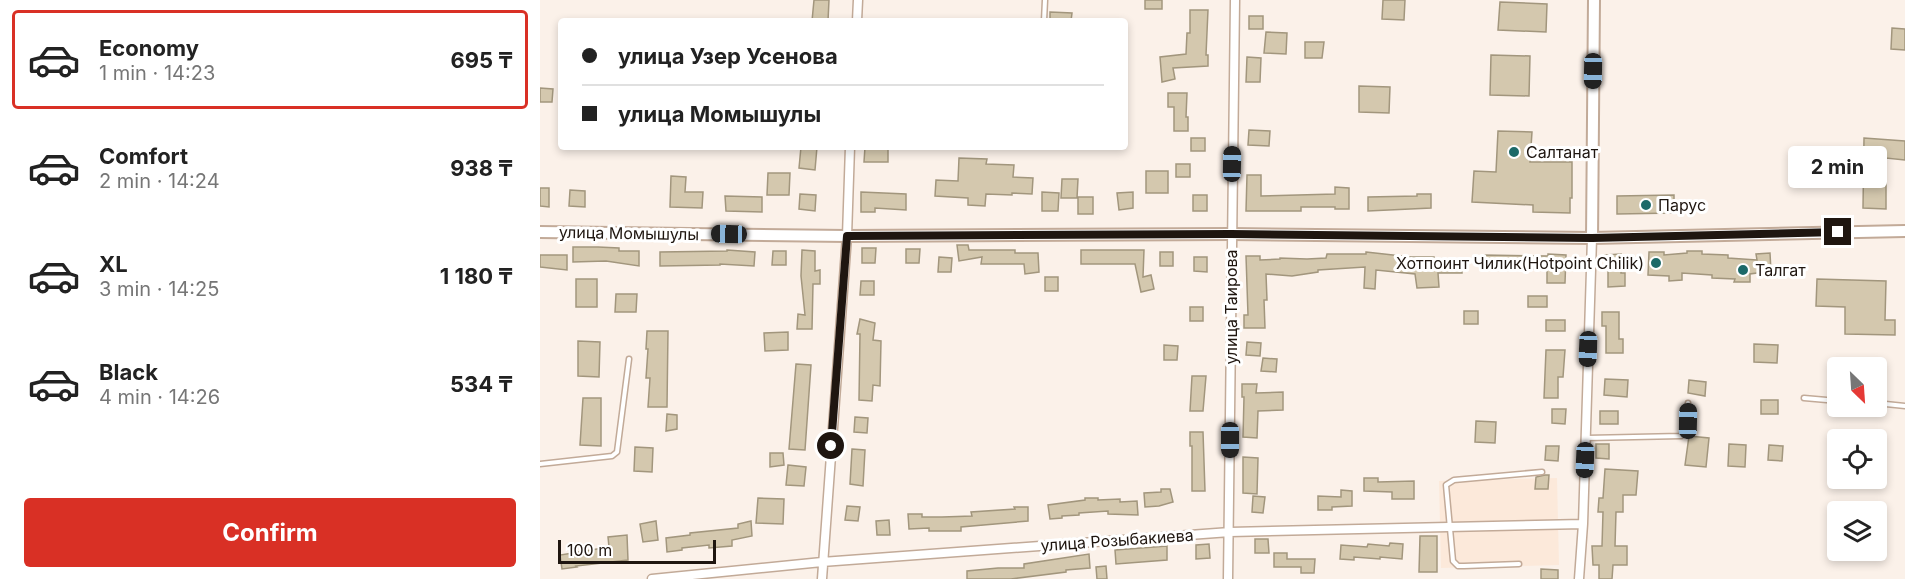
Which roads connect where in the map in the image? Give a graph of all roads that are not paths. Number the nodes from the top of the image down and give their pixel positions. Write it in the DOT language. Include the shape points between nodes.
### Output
graph roads {
  1 [pos="858,0"];
  2 [pos="1045,0"];
  3 [pos="1235,0"];
  4 [pos="1594,0"];
  5 [pos="857,18"];
  6 [pos="1044,18"];
  7 [pos="850,150"];
  8 [pos="1905,231"];
  9 [pos="540,232"];
  10 [pos="1231,234"];
  11 [pos="847,236"];
  12 [pos="1592,238"];
  13 [pos="629,359"];
  14 [pos="1804,398"];
  15 [pos="1827,400"];
  16 [pos="1688,403"];
  17 [pos="1887,404"];
  18 [pos="1905,405"];
  19 [pos="1586,438"];
  20 [pos="540,464"];
  21 [pos="1542,472"];
  22 [pos="1583,524"];
  23 [pos="1449,527"];
  24 [pos="1230,532"];
  25 [pos="822,562"];
  26 [pos="1519,564"];
  27 [pos="652,579"];
  28 [pos="822,579"];
  29 [pos="1228,579"];
  30 [pos="1579,579"];
  1 -- 5 [label="street"];
  2 -- 6 [label="lane"];
  3 -- 10 [label="street, улица Таирова"];
  4 -- 12 [label="street"];
  7 -- 11 [label="street"];
  8 -- 12 [label="street, улица Момышулы"];
  9 -- 11 [label="street, улица Момышулы"];
  10 -- 11 [label="street, улица Момышулы"];
  10 -- 12 [label="street, улица Момышулы"];
  10 -- 24 [label="street, улица Таирова"];
  11 -- 25 [label="street"];
  12 -- 19 [label="street"];
  13 -- 20 [label="lane" via="617,452 612,456"];
  14 -- 15 [label="lane"];
  16 -- 19 [label="lane" via="1688,421 1681,436"];
  17 -- 18 [label="lane"];
  19 -- 22 [label="street"];
  21 -- 23 [label="lane" via="1447,483"];
  22 -- 23 [label="street, улица Розыбакиева"];
  22 -- 30 [label="street"];
  23 -- 24 [label="street, улица Розыбакиева"];
  23 -- 26 [label="lane" via="1453,561 1458,566"];
  24 -- 25 [label="street, улица Розыбакиева"];
  24 -- 29 [label="street, улица Таирова"];
  25 -- 27 [label="street, улица Розыбакиева"];
  25 -- 28 [label="street"];
}
